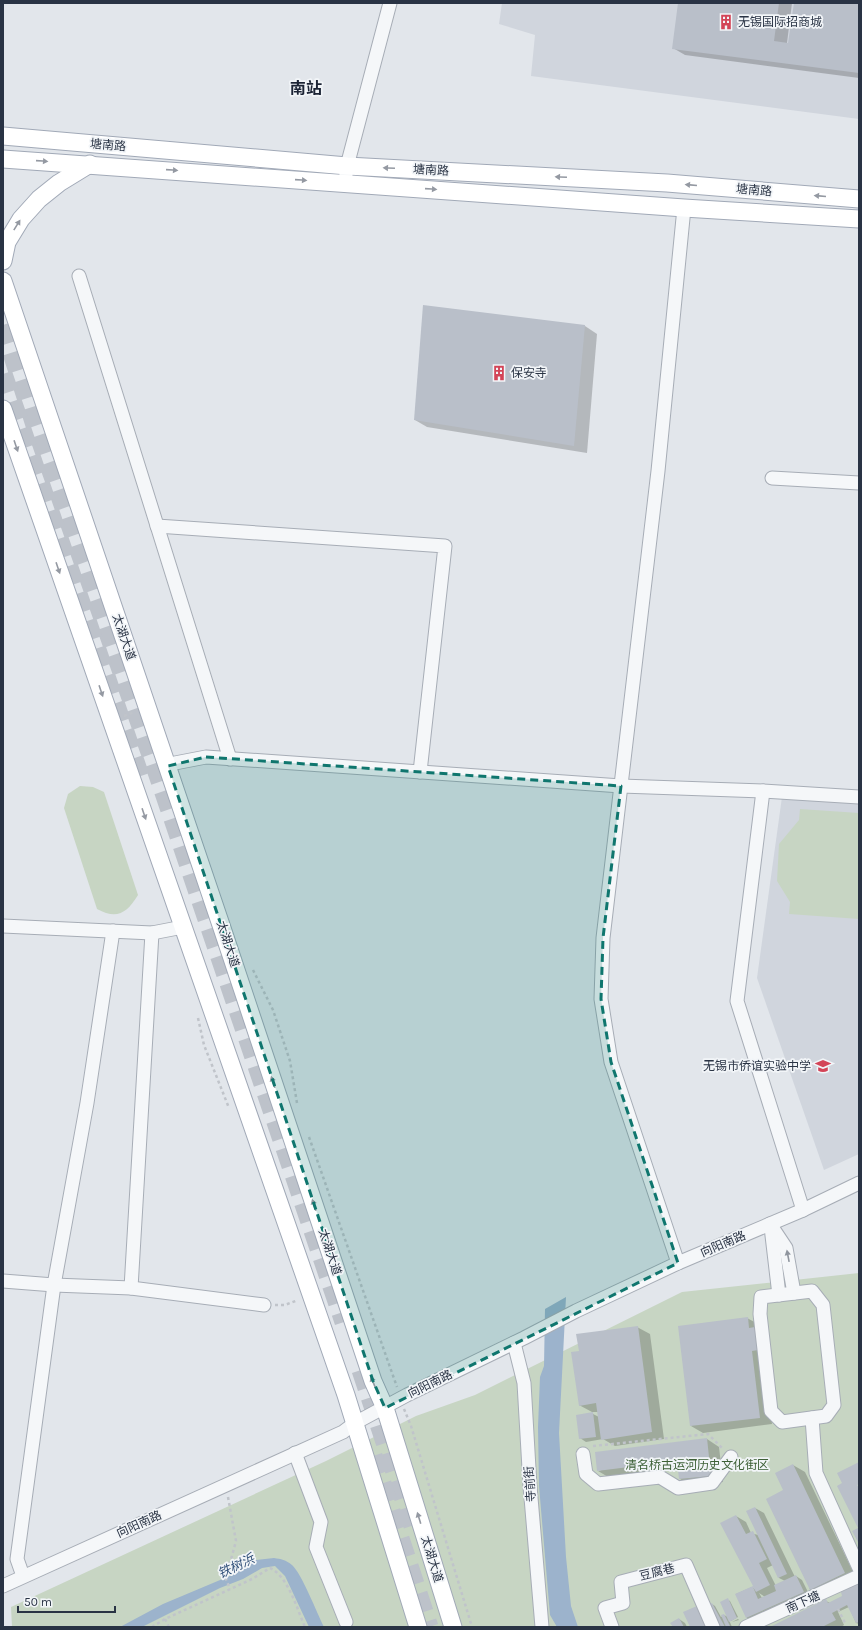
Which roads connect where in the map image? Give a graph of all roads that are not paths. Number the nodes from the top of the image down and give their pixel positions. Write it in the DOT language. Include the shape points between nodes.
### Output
graph roads {
  1 [pos="390,3"];
  2 [pos="3,136"];
  3 [pos="3,158"];
  4 [pos="90,164"];
  5 [pos="347,166"];
  6 [pos="345,183"];
  7 [pos="859,199"];
  8 [pos="684,208"];
  9 [pos="859,219"];
  10 [pos="3,261"];
  11 [pos="79,276"];
  12 [pos="3,281"];
  13 [pos="3,409"];
  14 [pos="772,478"];
  15 [pos="859,483"];
  16 [pos="157,526"];
  17 [pos="230,759"];
  18 [pos="168,766"];
  19 [pos="420,772"];
  20 [pos="621,786"];
  21 [pos="764,791"];
  22 [pos="859,797"];
  23 [pos="3,926"];
  24 [pos="183,927"];
  25 [pos="113,931"];
  26 [pos="152,933"];
  27 [pos="859,1183"];
  28 [pos="803,1210"];
  29 [pos="770,1224"];
  30 [pos="678,1263"];
  31 [pos="3,1281"];
  32 [pos="54,1285"];
  33 [pos="131,1288"];
  34 [pos="794,1293"];
  35 [pos="779,1294"];
  36 [pos="264,1305"];
  37 [pos="519,1340"];
  38 [pos="385,1408"];
  39 [pos="812,1418"];
  40 [pos="355,1423"];
  41 [pos="295,1453"];
  42 [pos="583,1454"];
  43 [pos="731,1457"];
  44 [pos="859,1568"];
  45 [pos="23,1576"];
  46 [pos="859,1576"];
  47 [pos="3,1586"];
  48 [pos="346,1622"];
  49 [pos="417,1624"];
  50 [pos="453,1627"];
  51 [pos="542,1627"];
  52 [pos="612,1627"];
  53 [pos="712,1627"];
  54 [pos="746,1627"];
  1 -- 5 [label="street"];
  2 -- 5 [label="main road, 塘南路"];
  3 -- 4 [label="main road, 塘南路, one-way"];
  4 -- 6 [label="main road, 塘南路, one-way"];
  10 -- 4 [label="main road, one-way" via="7,242 21,219 39,199 59,183"];
  5 -- 6 [label="street"];
  7 -- 5 [label="main road, 塘南路, one-way" via="667,183"];
  6 -- 8 [label="main road, 塘南路, one-way"];
  8 -- 9 [label="main road, 塘南路"];
  8 -- 20 [label="street" via="658,471"];
  11 -- 16 [label="street"];
  12 -- 18 [label="main road, 太湖大道"];
  13 -- 24 [label="main road, one-way"];
  14 -- 15 [label="street"];
  16 -- 17 [label="street"];
  16 -- 19 [label="street" via="445,546"];
  17 -- 18 [label="street" via="206,757"];
  17 -- 19 [label="street"];
  38 -- 18 [label="main road, 太湖大道, one-way" via="373,1381"];
  19 -- 20 [label="street"];
  20 -- 21 [label="street"];
  20 -- 30 [label="street" via="602,938 601,998 611,1062"];
  21 -- 22 [label="street"];
  21 -- 28 [label="street" via="737,1001"];
  23 -- 25 [label="street"];
  24 -- 26 [label="street"];
  24 -- 40 [label="main road"];
  25 -- 26 [label="street"];
  25 -- 32 [label="street" via="87,1103"];
  26 -- 33 [label="street"];
  27 -- 28 [label="street, 向阳南路"];
  28 -- 29 [label="street, 向阳南路"];
  29 -- 30 [label="street, 向阳南路"];
  34 -- 29 [label="street, one-way" via="786,1248"];
  29 -- 35 [label="street"];
  30 -- 37 [label="street, 向阳南路"];
  31 -- 32 [label="street"];
  32 -- 33 [label="street"];
  32 -- 45 [label="street" via="18,1559"];
  33 -- 36 [label="street"];
  34 -- 35 [label="street"];
  34 -- 39 [label="street" via="812,1291 823,1305 834,1405 826,1416"];
  35 -- 39 [label="street" via="761,1297 760,1314 771,1411 782,1422"];
  37 -- 38 [label="street, 向阳南路"];
  37 -- 51 [label="street, 寺前街"];
  38 -- 40 [label="street, 向阳南路"];
  50 -- 38 [label="main road, 太湖大道, one-way"];
  39 -- 44 [label="street" via="816,1473"];
  40 -- 41 [label="street, 向阳南路" via="343,1432"];
  40 -- 49 [label="main road"];
  41 -- 45 [label="street, 向阳南路"];
  41 -- 48 [label="street" via="321,1522 316,1547"];
  42 -- 43 [label="street" via="586,1474 598,1484 660,1477 678,1488 712,1483"];
  45 -- 47 [label="street, 向阳南路"];
  46 -- 54 [label="street, 南下塘"];
  52 -- 53 [label="street, 豆腐巷" via="605,1608 623,1603 620,1582 686,1565"];
}
